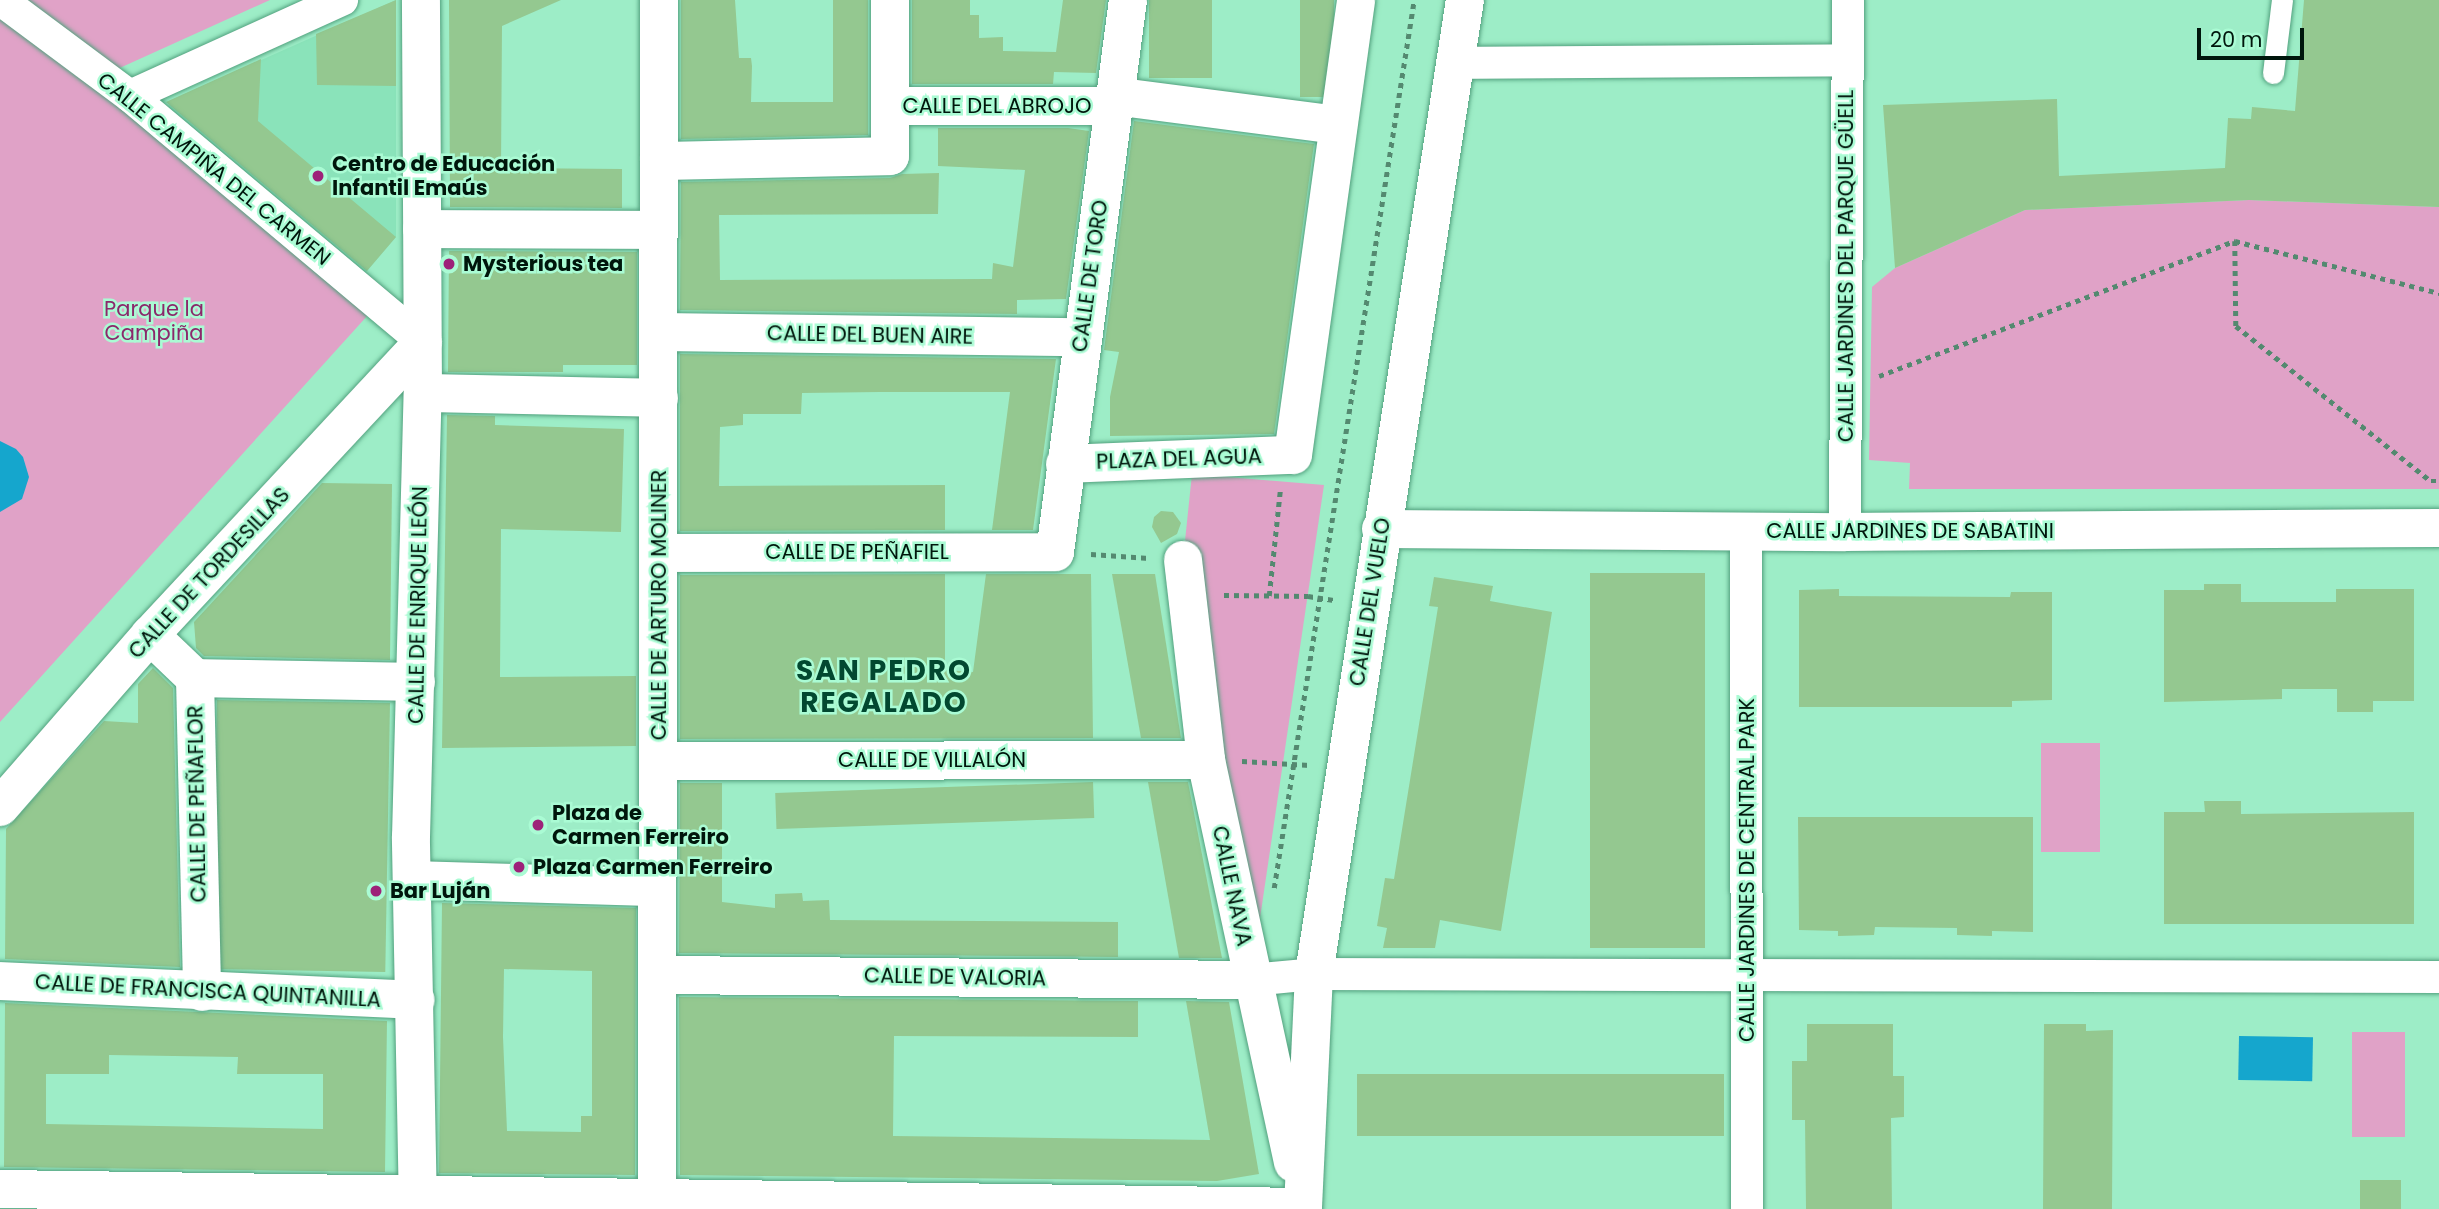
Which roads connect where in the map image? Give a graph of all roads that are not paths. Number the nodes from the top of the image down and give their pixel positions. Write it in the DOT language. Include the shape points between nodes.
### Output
graph roads {
  1 [pos="1,0"];
  2 [pos="342,0"];
  3 [pos="421,0"];
  4 [pos="659,0"];
  5 [pos="890,0"];
  6 [pos="1128,0"];
  7 [pos="1356,0"];
  8 [pos="1465,0"];
  9 [pos="1849,0"];
  10 [pos="2282,0"];
  11 [pos="1848,60"];
  12 [pos="1455,63"];
  13 [pos="2273,72"];
  14 [pos="130,96"];
  15 [pos="1114,103"];
  16 [pos="890,106"];
  17 [pos="1338,125"];
  18 [pos="659,161"];
  19 [pos="422,229"];
  20 [pos="659,230"];
  21 [pos="659,332"];
  22 [pos="1081,337"];
  23 [pos="423,342"];
  24 [pos="423,393"];
  25 [pos="659,398"];
  26 [pos="1065,464"];
  27 [pos="2439,528"];
  28 [pos="1381,529"];
  29 [pos="1746,530"];
  30 [pos="1845,532"];
  31 [pos="659,552"];
  32 [pos="1055,552"];
  33 [pos="1184,578"];
  34 [pos="150,635"];
  35 [pos="195,678"];
  36 [pos="416,682"];
  37 [pos="1206,760"];
  38 [pos="658,761"];
  39 [pos="0,807"];
  40 [pos="414,880"];
  41 [pos="657,887"];
  42 [pos="1314,974"];
  43 [pos="1747,974"];
  44 [pos="659,975"];
  45 [pos="2439,977"];
  46 [pos="1251,980"];
  47 [pos="0,981"];
  48 [pos="202,992"];
  49 [pos="416,1000"];
  50 [pos="0,1189"];
  51 [pos="67,1200"];
  52 [pos="234,1201"];
  53 [pos="418,1201"];
  54 [pos="657,1204"];
  55 [pos="861,1205"];
  56 [pos="1056,1206"];
  57 [pos="1303,1208"];
  58 [pos="1747,1209"];
  1 -- 14 [label="street, CALLE CAMPIÑA DEL CARMEN"];
  2 -- 14 [label="street"];
  3 -- 19 [label="street, CALLE DE ENRIQUE LEÓN"];
  4 -- 18 [label="street, CALLE DE ARTURO MOLINER"];
  5 -- 16 [label="street"];
  6 -- 15 [label="street, CALLE DE TORO"];
  7 -- 17 [label="street"];
  8 -- 12 [label="street, CALLE DEL VUELO"];
  9 -- 11 [label="street, CALLE JARDINES DEL PARQUE GÜELL"];
  10 -- 13 [label="lane"];
  11 -- 12 [label="street"];
  11 -- 30 [label="street, CALLE JARDINES DEL PARQUE GÜELL"];
  12 -- 28 [label="street, CALLE DEL VUELO"];
  14 -- 23 [label="street, CALLE CAMPIÑA DEL CARMEN"];
  15 -- 16 [label="street, CALLE DEL ABROJO"];
  15 -- 17 [label="street, CALLE DEL ABROJO" via="1129,98"];
  15 -- 22 [label="street, CALLE DE TORO"];
  16 -- 18 [label="street, CALLE DEL ABROJO" via="890,156"];
  17 -- 26 [label="street, PLAZA DEL AGUA" via="1289,455"];
  18 -- 20 [label="street, CALLE DE ARTURO MOLINER"];
  19 -- 20 [label="street"];
  19 -- 23 [label="street, CALLE DE ENRIQUE LEÓN"];
  20 -- 21 [label="street, CALLE DE ARTURO MOLINER"];
  21 -- 22 [label="street, CALLE DEL BUEN AIRE"];
  21 -- 25 [label="street, CALLE DE ARTURO MOLINER"];
  22 -- 26 [label="street, CALLE DE TORO"];
  23 -- 24 [label="street, CALLE DE ENRIQUE LEÓN"];
  23 -- 34 [label="street, CALLE DE TORDESILLAS"];
  24 -- 25 [label="street"];
  24 -- 36 [label="street, CALLE DE ENRIQUE LEÓN"];
  25 -- 31 [label="street, CALLE DE ARTURO MOLINER"];
  26 -- 32 [label="street, CALLE DE TORO"];
  27 -- 30 [label="street, CALLE JARDINES DE SABATINI"];
  28 -- 29 [label="street, CALLE JARDINES DE SABATINI"];
  28 -- 42 [label="street, CALLE DEL VUELO"];
  29 -- 30 [label="street, CALLE JARDINES DE SABATINI"];
  29 -- 43 [label="street, CALLE JARDINES DE CENTRAL PARK"];
  31 -- 32 [label="street, CALLE DE PEÑAFIEL"];
  31 -- 38 [label="street, CALLE DE ARTURO MOLINER"];
  33 -- 37 [label="street, CALLE NAVA"];
  34 -- 35 [label="street, CALLE DE PEÑAFLOR"];
  34 -- 39 [label="street, CALLE DE TORDESILLAS"];
  35 -- 36 [label="street"];
  35 -- 48 [label="street, CALLE DE PEÑAFLOR"];
  36 -- 40 [label="street, CALLE DE ENRIQUE LEÓN"];
  37 -- 38 [label="street, CALLE DE VILLALÓN"];
  37 -- 46 [label="street, CALLE NAVA"];
  38 -- 41 [label="street, CALLE DE ARTURO MOLINER"];
  40 -- 41 [label="street"];
  40 -- 49 [label="street, CALLE DE ENRIQUE LEÓN"];
  41 -- 44 [label="street, CALLE DE ARTURO MOLINER"];
  42 -- 43 [label="street"];
  42 -- 46 [label="street"];
  42 -- 57 [label="street, CALLE DEL VUELO"];
  43 -- 45 [label="street"];
  43 -- 58 [label="street, CALLE JARDINES DE CENTRAL PARK"];
  44 -- 46 [label="street, CALLE DE VALORIA"];
  44 -- 54 [label="street, CALLE DE ARTURO MOLINER"];
  46 -- 57 [label="street, CALLE NAVA"];
  47 -- 48 [label="street, CALLE DE FRANCISCA QUINTANILLA"];
  48 -- 49 [label="street, CALLE DE FRANCISCA QUINTANILLA"];
  49 -- 53 [label="street, CALLE DE ENRIQUE LEÓN"];
  50 -- 51 [label="street"];
  51 -- 52 [label="street"];
  52 -- 53 [label="street"];
  53 -- 54 [label="street"];
  54 -- 55 [label="street"];
  55 -- 56 [label="street"];
  56 -- 57 [label="street"];
}
